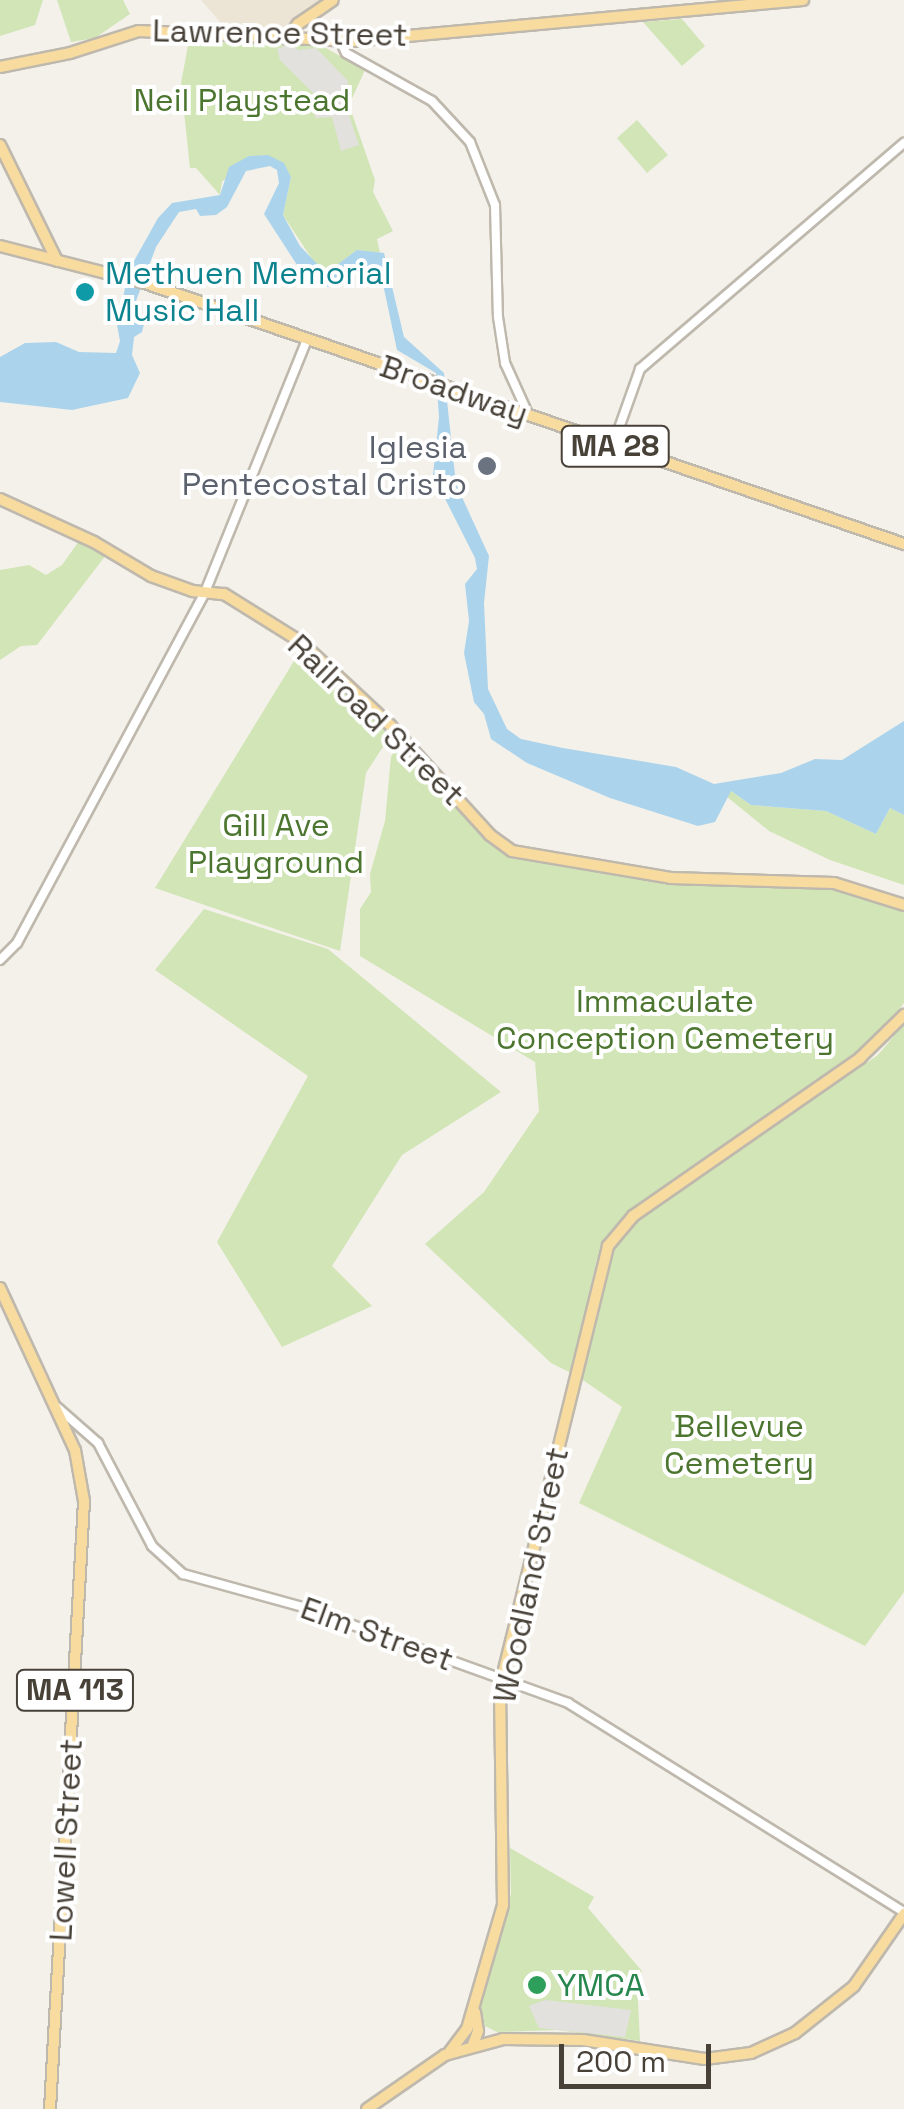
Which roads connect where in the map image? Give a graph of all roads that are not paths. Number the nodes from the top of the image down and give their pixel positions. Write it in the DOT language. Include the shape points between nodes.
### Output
graph roads {
  1 [pos="332,0"];
  2 [pos="803,0"];
  3 [pos="302,21"];
  4 [pos="287,39"];
  5 [pos="300,39"];
  6 [pos="346,40"];
  7 [pos="0,67"];
  8 [pos="904,143"];
  9 [pos="0,145"];
  10 [pos="39,225"];
  11 [pos="0,246"];
  12 [pos="35,255"];
  13 [pos="56,260"];
  14 [pos="308,339"];
  15 [pos="528,416"];
  16 [pos="613,445"];
  17 [pos="0,499"];
  18 [pos="904,544"];
  19 [pos="205,592"];
  20 [pos="904,904"];
  21 [pos="0,960"];
  22 [pos="904,1015"];
  23 [pos="0,1288"];
  24 [pos="54,1406"];
  25 [pos="502,1679"];
  26 [pos="904,1913"];
  27 [pos="472,2026"];
  28 [pos="497,2040"];
  29 [pos="474,2045"];
  30 [pos="448,2054"];
  31 [pos="50,2109"];
  32 [pos="367,2109"];
  1 -- 3 [label="main road"];
  2 -- 6 [label="main road, Lawrence Street"];
  3 -- 4 [label="main road"];
  3 -- 5 [label="main road"];
  4 -- 5 [label="main road, Lawrence Street"];
  4 -- 7 [label="main road, Lawrence Street" via="138,32"];
  5 -- 6 [label="main road, Lawrence Street"];
  6 -- 15 [label="street" via="351,55 432,101 478,156 494,205 505,363"];
  8 -- 16 [label="street" via="640,368"];
  9 -- 10 [label="main road"];
  10 -- 12 [label="main road"];
  10 -- 13 [label="main road"];
  11 -- 12 [label="main road, Broadway / MA 28"];
  12 -- 13 [label="main road, Broadway / MA 28"];
  13 -- 14 [label="main road, Broadway / MA 28"];
  14 -- 15 [label="main road, Broadway / MA 28"];
  14 -- 19 [label="street"];
  15 -- 16 [label="main road, Broadway / MA 28"];
  16 -- 18 [label="main road, Broadway / MA 28"];
  17 -- 19 [label="main road, Railroad Street" via="151,576"];
  19 -- 20 [label="main road, Railroad Street" via="248,607 318,657 512,851 638,874 834,883"];
  19 -- 21 [label="street" via="16,943"];
  22 -- 25 [label="main road, Woodland Street" via="860,1058 617,1232 602,1262"];
  23 -- 24 [label="main road, Lowell Street / MA 113"];
  24 -- 25 [label="street, Elm Street" via="98,1443 152,1546 183,1574 304,1607"];
  24 -- 31 [label="main road, Lowell Street / MA 113" via="79,1463 84,1528"];
  25 -- 26 [label="street, Elm Street" via="568,1703"];
  25 -- 27 [label="main road, Woodland Street" via="506,1892"];
  26 -- 28 [label="main road" via="854,1986 794,2033 750,2053 704,2058 583,2040"];
  27 -- 28 [label="main road"];
  27 -- 29 [label="main road"];
  27 -- 30 [label="main road, Woodland Street"];
  28 -- 29 [label="main road"];
  29 -- 30 [label="main road"];
  30 -- 32 [label="main road"];
}
